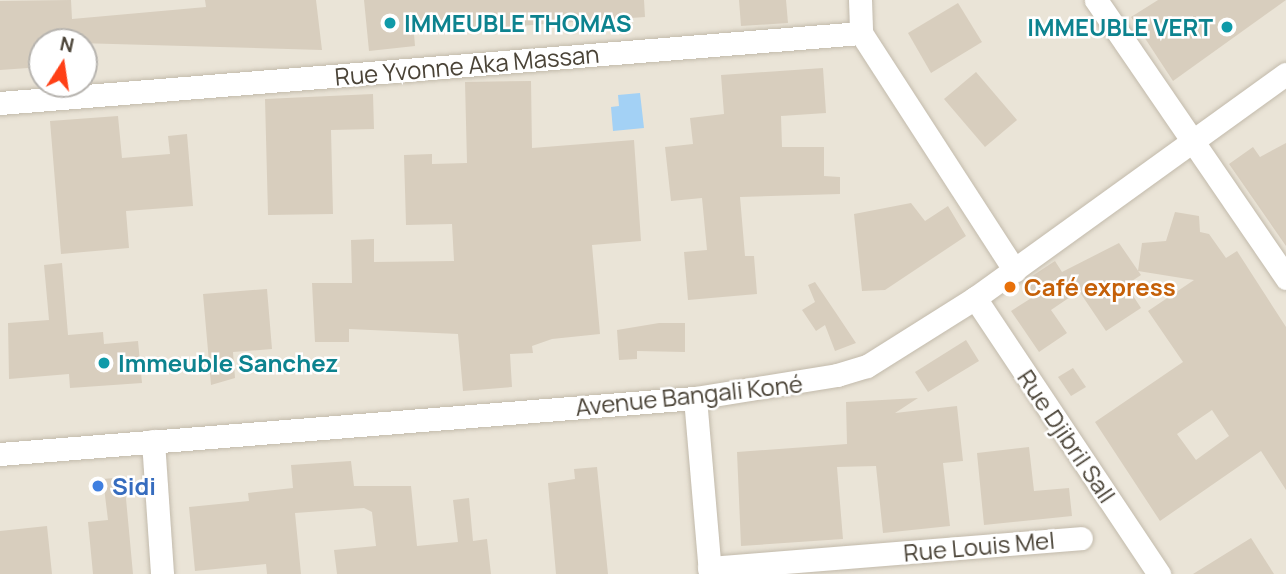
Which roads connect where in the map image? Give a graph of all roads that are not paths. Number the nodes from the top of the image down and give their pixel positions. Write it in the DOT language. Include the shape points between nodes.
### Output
graph roads {
  1 [pos="860,0"];
  2 [pos="1096,0"];
  3 [pos="861,33"];
  4 [pos="1286,74"];
  5 [pos="0,103"];
  6 [pos="1192,142"];
  7 [pos="1015,271"];
  8 [pos="1286,278"];
  9 [pos="975,298"];
  10 [pos="695,398"];
  11 [pos="153,441"];
  12 [pos="0,454"];
  13 [pos="1081,538"];
  14 [pos="710,571"];
  15 [pos="162,574"];
  16 [pos="1159,574"];
  1 -- 3 [label="street"];
  2 -- 6 [label="street"];
  3 -- 5 [label="street, Rue Yvonne Aka Massan"];
  3 -- 7 [label="street"];
  4 -- 6 [label="street, Avenue Bangali Koné"];
  6 -- 7 [label="street, Avenue Bangali Koné"];
  6 -- 8 [label="street"];
  7 -- 9 [label="street, Avenue Bangali Koné"];
  9 -- 10 [label="street, Avenue Bangali Koné" via="867,366 804,383"];
  9 -- 16 [label="street, Rue Djibril Sall"];
  10 -- 11 [label="street, Avenue Bangali Koné"];
  10 -- 14 [label="street"];
  11 -- 12 [label="street, Avenue Bangali Koné"];
  11 -- 15 [label="street"];
  13 -- 14 [label="street, Rue Louis Mel"];
}
